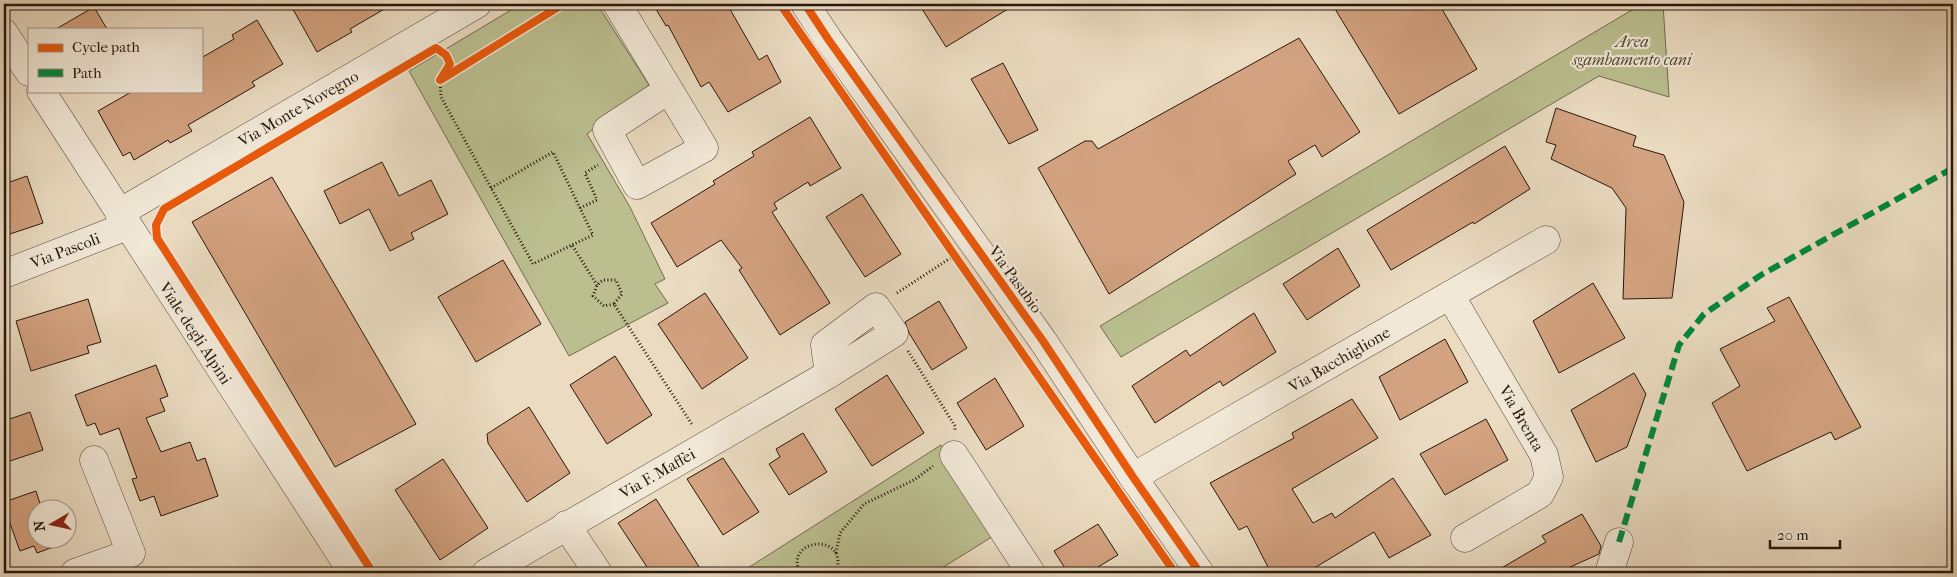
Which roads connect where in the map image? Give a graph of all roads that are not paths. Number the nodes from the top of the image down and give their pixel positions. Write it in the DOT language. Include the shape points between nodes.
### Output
graph roads {
  1 [pos="477,4"];
  2 [pos="617,4"];
  3 [pos="805,4"];
  4 [pos="4,33"];
  5 [pos="28,70"];
  6 [pos="668,90"];
  7 [pos="42,92"];
  8 [pos="123,220"];
  9 [pos="1546,240"];
  10 [pos="4,274"];
  11 [pos="1450,295"];
  12 [pos="829,374"];
  13 [pos="954,455"];
  14 [pos="94,460"];
  15 [pos="1133,478"];
  16 [pos="566,525"];
  17 [pos="1465,538"];
  18 [pos="1619,542"];
  19 [pos="75,573"];
  20 [pos="353,573"];
  21 [pos="486,573"];
  22 [pos="598,573"];
  23 [pos="1031,573"];
  24 [pos="1200,573"];
  25 [pos="1608,573"];
  1 -- 8 [label="street, Via Monte Novegno"];
  2 -- 6 [label="street"];
  3 -- 15 [label="street, Via Pasubio" via="1043,341"];
  4 -- 5 [label="street"];
  6 -- 6 [label="street" via="704,148 637,185 607,130"];
  7 -- 8 [label="street, Viale degli Alpini"];
  8 -- 10 [label="street, Via Pascoli"];
  8 -- 20 [label="street, Viale degli Alpini"];
  9 -- 11 [label="street, Via Bacchiglione"];
  11 -- 15 [label="street, Via Bacchiglione"];
  11 -- 17 [label="street, Via Brenta" via="1544,455 1549,477 1540,494"];
  12 -- 12 [label="street, Via F. Maffei" via="894,333 876,307 825,345"];
  12 -- 16 [label="street, Via F. Maffei"];
  13 -- 23 [label="street"];
  14 -- 19 [label="street" via="130,553"];
  15 -- 24 [label="street, Via Pasubio"];
  16 -- 21 [label="street, Via F. Maffei"];
  16 -- 22 [label="street"];
  18 -- 25 [label="street"];
}
